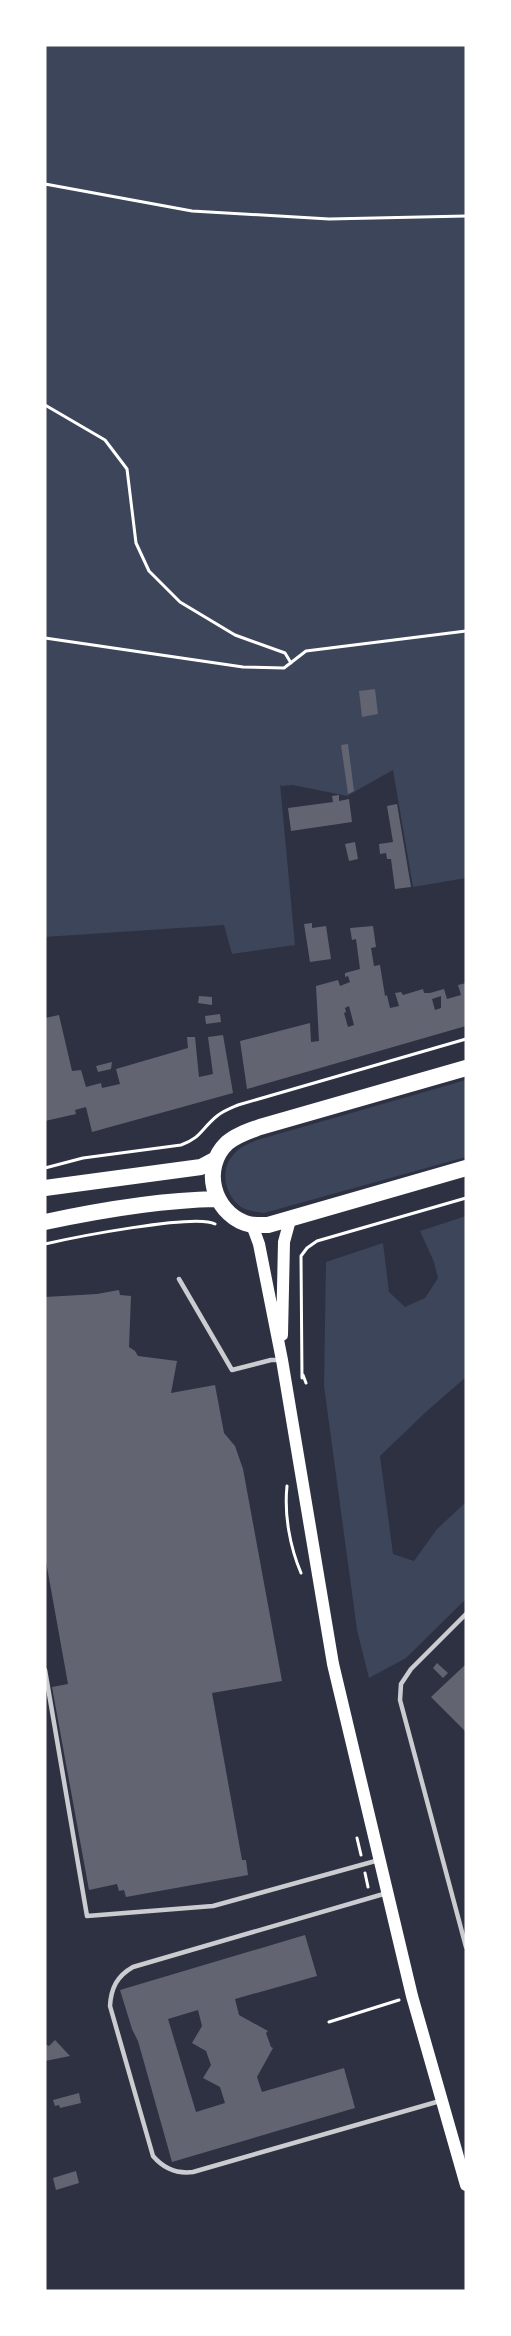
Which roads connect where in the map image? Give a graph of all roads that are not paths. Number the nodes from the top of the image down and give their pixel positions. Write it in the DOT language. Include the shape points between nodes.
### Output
graph roads {
  1 [pos="466,1068"];
  2 [pos="216,1159"];
  3 [pos="466,1168"];
  4 [pos="45,1188"];
  5 [pos="218,1199"];
  6 [pos="290,1220"];
  7 [pos="45,1222"];
  8 [pos="252,1225"];
  9 [pos="178,1279"];
  10 [pos="282,1360"];
  11 [pos="466,1614"];
  12 [pos="45,1670"];
  13 [pos="379,1860"];
  14 [pos="387,1893"];
  15 [pos="466,1947"];
  16 [pos="442,2101"];
  17 [pos="466,2184"];
  1 -- 2 [label="highway" via="260,1127 228,1142"];
  2 -- 4 [label="highway" via="201,1167"];
  2 -- 5 [label="highway" via="213,1186"];
  3 -- 6 [label="highway"];
  5 -- 7 [label="highway" via="187,1200"];
  5 -- 8 [label="highway" via="233,1217"];
  6 -- 8 [label="highway"];
  6 -- 10 [label="main road" via="284,1242"];
  8 -- 10 [label="main road"];
  9 -- 10 [label="lane" via="232,1370"];
  10 -- 13 [label="main road" via="333,1664"];
  11 -- 15 [label="lane" via="411,1669 401,1684 400,1700"];
  12 -- 13 [label="lane" via="87,1916 213,1906"];
  13 -- 14 [label="main road"];
  14 -- 16 [label="main road"];
  14 -- 16 [label="lane" via="134,1967 124,1972 113,1986 110,2006 153,2156 174,2172 193,2172"];
  16 -- 17 [label="main road"];
}
